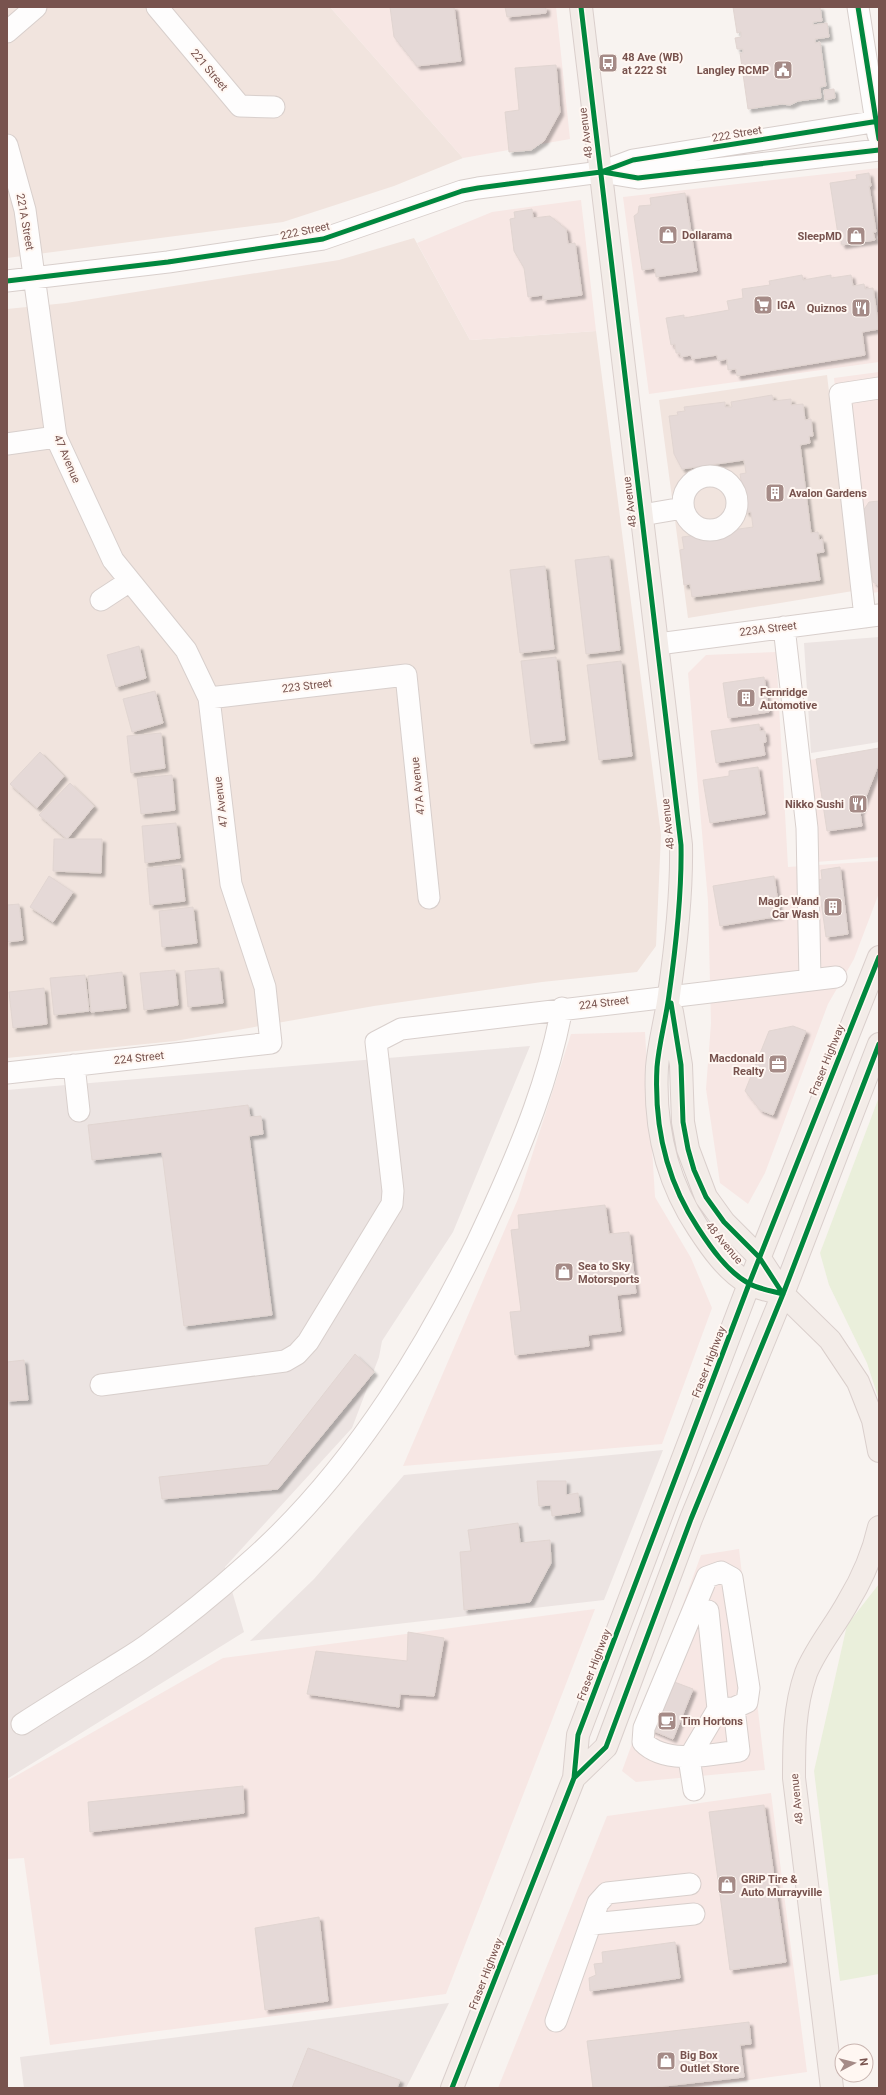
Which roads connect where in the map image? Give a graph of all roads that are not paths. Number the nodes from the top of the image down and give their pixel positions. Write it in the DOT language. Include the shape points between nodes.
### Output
graph roads {
  1 [pos="36,7"];
  2 [pos="157,7"];
  3 [pos="581,7"];
  4 [pos="858,7"];
  5 [pos="7,32"];
  6 [pos="274,107"];
  7 [pos="878,127"];
  8 [pos="7,145"];
  9 [pos="879,150"];
  10 [pos="601,172"];
  11 [pos="34,277"];
  12 [pos="7,281"];
  13 [pos="879,388"];
  14 [pos="56,437"];
  15 [pos="7,444"];
  16 [pos="683,508"];
  17 [pos="642,515"];
  18 [pos="130,581"];
  19 [pos="100,600"];
  20 [pos="872,616"];
  21 [pos="784,627"];
  22 [pos="658,644"];
  23 [pos="406,675"];
  24 [pos="209,698"];
  25 [pos="429,898"];
  26 [pos="879,957"];
  27 [pos="836,977"];
  28 [pos="810,980"];
  29 [pos="669,995"];
  30 [pos="562,1008"];
  31 [pos="271,1043"];
  32 [pos="879,1044"];
  33 [pos="74,1065"];
  34 [pos="7,1073"];
  35 [pos="79,1111"];
  36 [pos="759,1257"];
  37 [pos="749,1284"];
  38 [pos="783,1294"];
  39 [pos="101,1385"];
  40 [pos="879,1451"];
  41 [pos="879,1527"];
  42 [pos="708,1611"];
  43 [pos="726,1709"];
  44 [pos="22,1724"];
  45 [pos="690,1758"];
  46 [pos="574,1778"];
  47 [pos="694,1790"];
  48 [pos="690,1884"];
  49 [pos="694,1914"];
  50 [pos="592,1924"];
  51 [pos="556,2021"];
  52 [pos="452,2088"];
  53 [pos="832,2088"];
  1 -- 5 [label="street"];
  2 -- 6 [label="street, 221 Street" via="240,106"];
  3 -- 10 [label="main road, 48 Avenue"];
  4 -- 7 [label="street"];
  7 -- 10 [label="street, 222 Street" via="633,160"];
  8 -- 11 [label="street, 221A Street" via="25,210"];
  9 -- 10 [label="street, 222 Street" via="638,178"];
  10 -- 11 [label="street, 222 Street" via="462,191 323,239 241,252"];
  10 -- 17 [label="main road, 48 Avenue"];
  11 -- 12 [label="street, 222 Street"];
  11 -- 14 [label="street, 47 Avenue"];
  13 -- 20 [label="street" via="840,394"];
  14 -- 15 [label="street"];
  14 -- 18 [label="street, 47 Avenue" via="113,560"];
  16 -- 17 [label="street"];
  17 -- 22 [label="main road, 48 Avenue"];
  18 -- 19 [label="street"];
  18 -- 24 [label="street, 47 Avenue" via="186,650"];
  20 -- 21 [label="street, 223A Street"];
  21 -- 22 [label="street, 223A Street"];
  21 -- 28 [label="street" via="807,828"];
  22 -- 29 [label="main road, 48 Avenue" via="681,859 681,886"];
  23 -- 24 [label="street, 223 Street"];
  23 -- 25 [label="street, 47A Avenue"];
  24 -- 31 [label="street, 47 Avenue" via="231,884 265,988"];
  26 -- 36 [label="main road, Fraser Highway"];
  27 -- 28 [label="street, 224 Street"];
  28 -- 29 [label="street, 224 Street"];
  29 -- 30 [label="street, 224 Street"];
  29 -- 36 [label="main road, 48 Avenue" via="681,1065 683,1122 694,1170 706,1197 724,1222"];
  29 -- 37 [label="main road, 48 Avenue" via="657,1066 660,1132 666,1158 688,1214 703,1237 730,1269"];
  30 -- 39 [label="street, 224 Street" via="401,1029 376,1042 393,1190 392,1204 308,1342 297,1354 285,1361"];
  30 -- 44 [label="street" via="556,1040 541,1091 512,1167 477,1244 434,1327 374,1422 310,1502 246,1566 150,1643"];
  31 -- 33 [label="street, 224 Street"];
  32 -- 38 [label="main road, Fraser Highway"];
  33 -- 34 [label="street, 224 Street"];
  33 -- 35 [label="street"];
  36 -- 37 [label="main road, Fraser Highway"];
  36 -- 38 [label="main road, 48 Avenue"];
  37 -- 38 [label="main road, 48 Avenue"];
  37 -- 46 [label="main road, Fraser Highway" via="578,1735"];
  38 -- 40 [label="main road, 48 Avenue" via="830,1340 858,1382 873,1420"];
  38 -- 46 [label="main road, Fraser Highway" via="691,1519 606,1747"];
  41 -- 53 [label="main road, 48 Avenue" via="862,1577 806,1673 798,1701 794,1733 794,1778"];
  42 -- 43 [label="street"];
  43 -- 45 [label="street"];
  43 -- 45 [label="street" via="738,1751"];
  43 -- 45 [label="street" via="746,1702 749,1688 732,1578 721,1572 707,1577 644,1728 643,1742 650,1750"];
  45 -- 47 [label="street"];
  46 -- 52 [label="main road, Fraser Highway"];
  48 -- 50 [label="street" via="607,1893 598,1903"];
  49 -- 50 [label="street"];
  50 -- 51 [label="street"];
}
